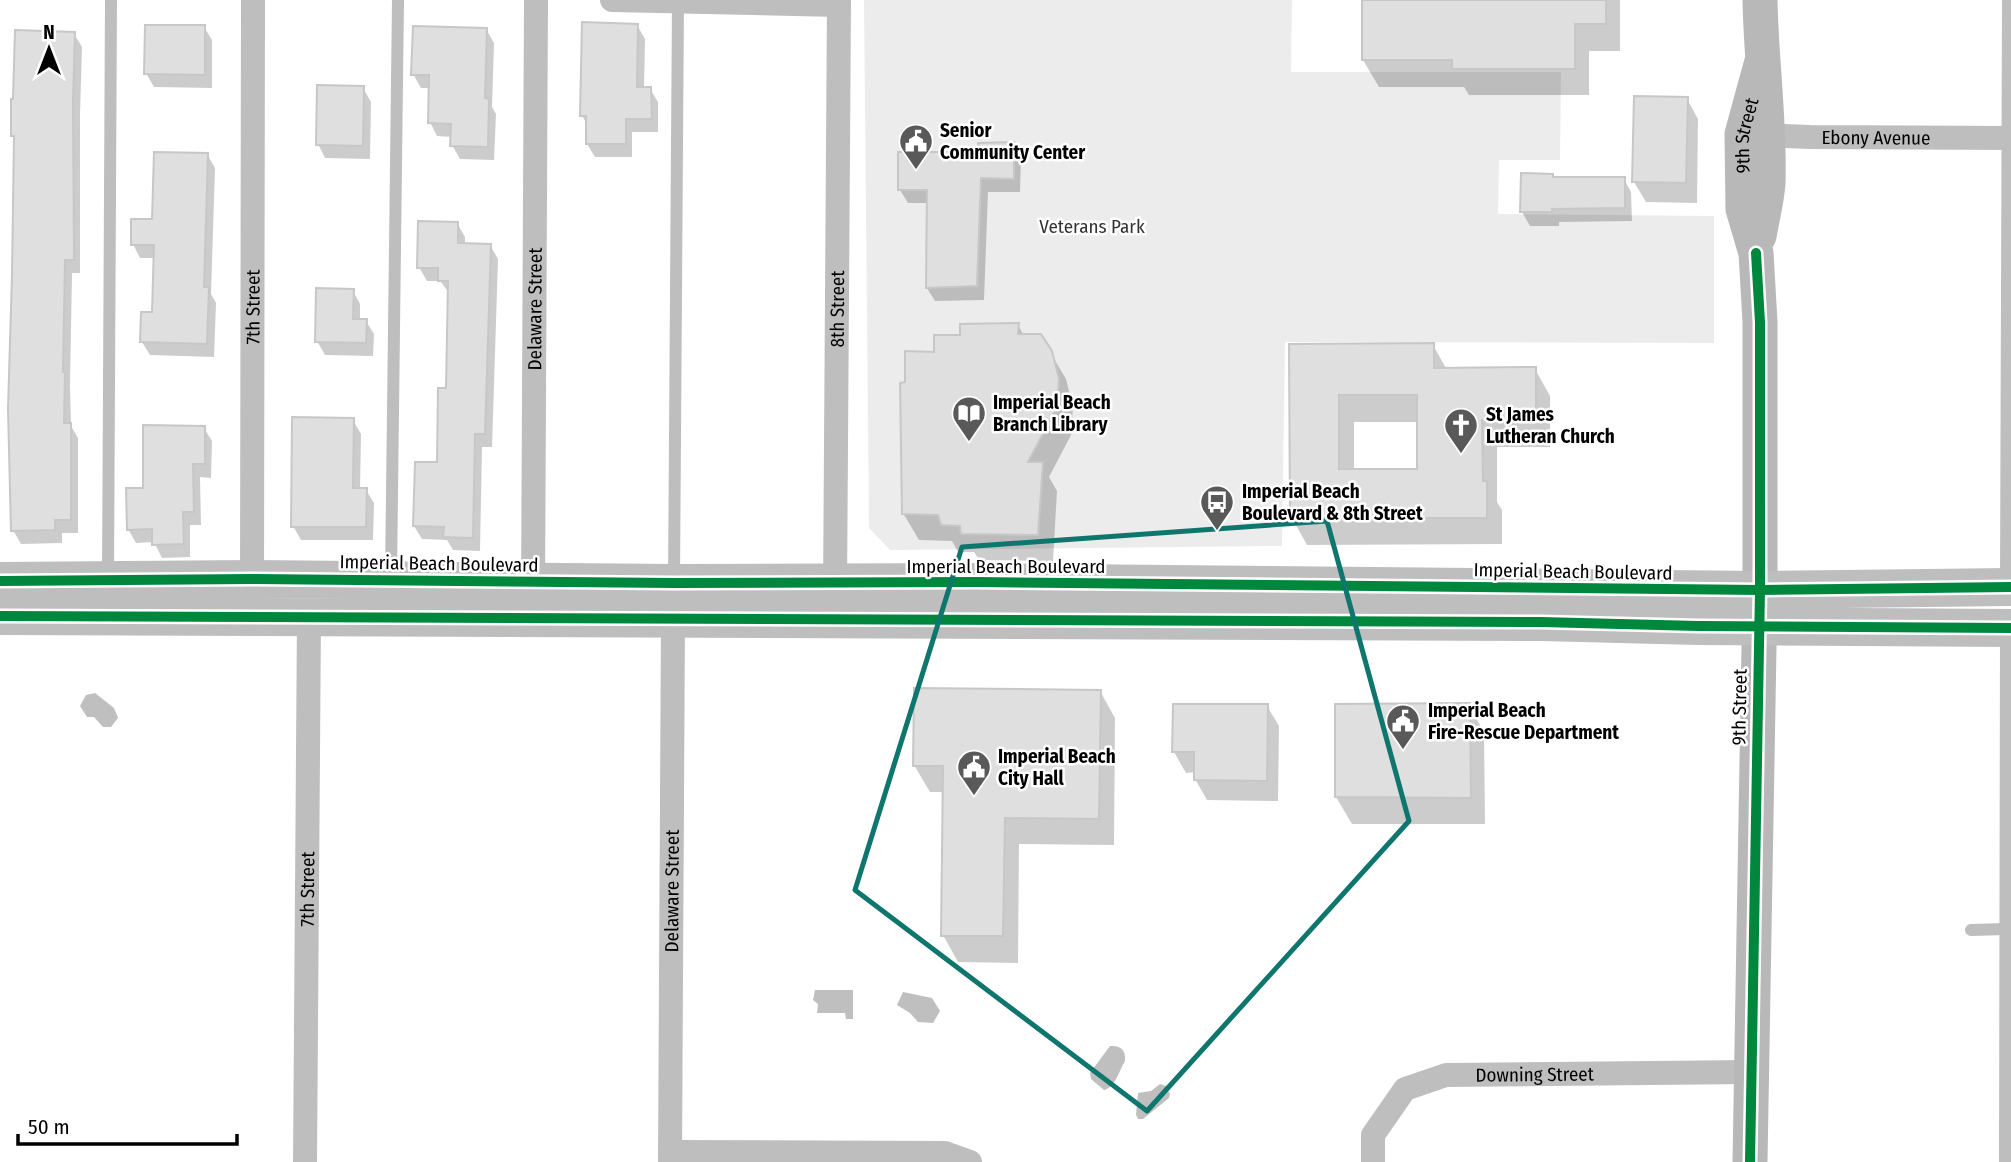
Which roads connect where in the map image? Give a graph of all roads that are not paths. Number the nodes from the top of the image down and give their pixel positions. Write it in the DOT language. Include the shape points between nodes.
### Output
graph roads {
  1 [pos="111,0"];
  2 [pos="253,0"];
  3 [pos="398,0"];
  4 [pos="536,0"];
  5 [pos="612,0"];
  6 [pos="678,0"];
  7 [pos="1760,0"];
  8 [pos="2008,0"];
  9 [pos="839,2"];
  10 [pos="1755,135"];
  11 [pos="2010,138"];
  12 [pos="252,579"];
  13 [pos="391,580"];
  14 [pos="0,581"];
  15 [pos="108,581"];
  16 [pos="533,600"];
  17 [pos="674,601"];
  18 [pos="835,601"];
  19 [pos="2008,608"];
  20 [pos="1759,609"];
  21 [pos="0,616"];
  22 [pos="252,616"];
  23 [pos="309,617"];
  24 [pos="2006,929"];
  25 [pos="1971,930"];
  26 [pos="1751,1072"];
  27 [pos="670,1157"];
  28 [pos="306,1162"];
  29 [pos="970,1162"];
  30 [pos="1373,1162"];
  31 [pos="1750,1162"];
  32 [pos="2005,1162"];
  1 -- 15 [label="lane"];
  2 -- 12 [label="street, 7th Street"];
  3 -- 13 [label="lane"];
  4 -- 16 [label="street, Delaware Street"];
  5 -- 6 [label="street"];
  6 -- 9 [label="street"];
  6 -- 17 [label="lane"];
  7 -- 10 [label="main road, 9th Street" via="1762,61"];
  8 -- 11 [label="lane"];
  9 -- 18 [label="street, 8th Street"];
  10 -- 11 [label="street, Ebony Avenue"];
  10 -- 20 [label="main road, 9th Street" via="1743,209 1756,253 1760,322"];
  11 -- 19 [label="lane"];
  12 -- 13 [label="main road, Imperial Beach Boulevard"];
  12 -- 15 [label="main road, Imperial Beach Boulevard"];
  12 -- 22 [label="street, 7th Street"];
  13 -- 16 [label="main road, Imperial Beach Boulevard"];
  14 -- 15 [label="main road, Imperial Beach Boulevard"];
  16 -- 17 [label="main road, Imperial Beach Boulevard"];
  16 -- 23 [label="main road, Imperial Beach Boulevard"];
  17 -- 18 [label="main road, Imperial Beach Boulevard"];
  17 -- 27 [label="street, Delaware Street"];
  18 -- 20 [label="main road, Imperial Beach Boulevard" via="1541,622"];
  19 -- 20 [label="main road, Imperial Beach Boulevard"];
  19 -- 24 [label="lane"];
  20 -- 26 [label="main road, 9th Street"];
  21 -- 22 [label="main road, Imperial Beach Boulevard"];
  22 -- 23 [label="main road, Imperial Beach Boulevard"];
  23 -- 28 [label="street, 7th Street"];
  24 -- 25 [label="lane"];
  24 -- 32 [label="lane"];
  26 -- 30 [label="street, Downing Street" via="1446,1075 1405,1089 1373,1135"];
  26 -- 31 [label="main road, 9th Street"];
  27 -- 29 [label="street" via="945,1153"];
}
